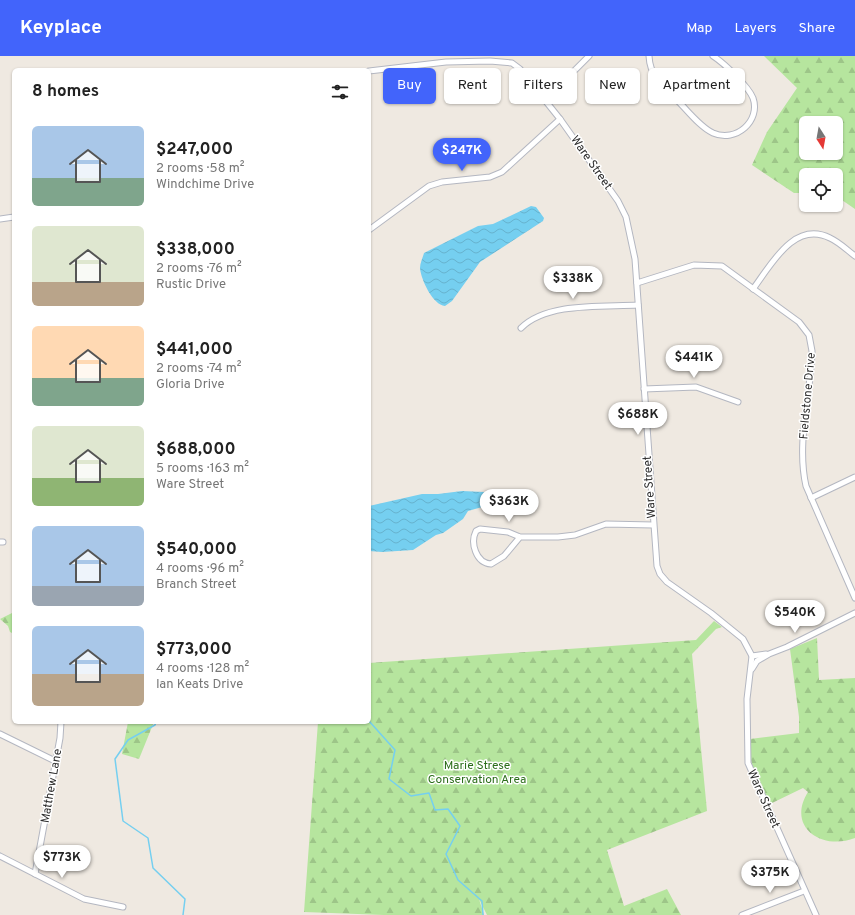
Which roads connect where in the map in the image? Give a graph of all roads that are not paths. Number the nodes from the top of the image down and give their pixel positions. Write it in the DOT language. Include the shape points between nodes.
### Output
graph roads {
  1 [pos="446,56"];
  2 [pos="589,56"];
  3 [pos="650,56"];
  4 [pos="713,56"];
  5 [pos="446,62"];
  6 [pos="519,68"];
  7 [pos="577,68"];
  8 [pos="371,71"];
  9 [pos="548,104"];
  10 [pos="560,119"];
  11 [pos="12,217"];
  12 [pos="0,219"];
  13 [pos="371,229"];
  14 [pos="855,256"];
  15 [pos="637,283"];
  16 [pos="753,289"];
  17 [pos="638,305"];
  18 [pos="521,328"];
  19 [pos="644,389"];
  20 [pos="738,402"];
  21 [pos="855,477"];
  22 [pos="811,498"];
  23 [pos="652,525"];
  24 [pos="520,537"];
  25 [pos="855,598"];
  26 [pos="855,613"];
  27 [pos="769,654"];
  28 [pos="752,656"];
  29 [pos="750,671"];
  30 [pos="61,724"];
  31 [pos="0,734"];
  32 [pos="55,761"];
  33 [pos="0,856"];
  34 [pos="35,874"];
  35 [pos="804,891"];
  36 [pos="123,907"];
  37 [pos="742,915"];
  38 [pos="816,915"];
  1 -- 5 [label="street"];
  2 -- 7 [label="street"];
  3 -- 4 [label="street" via="652,74 662,85 707,129 718,135 730,135 741,131 749,123 754,112 754,101 746,87"];
  5 -- 6 [label="street, Ware Street" via="492,61 512,63"];
  5 -- 8 [label="street, Ware Street"];
  9 -- 10 [label="street, Ware Street"];
  10 -- 13 [label="street" via="502,172 490,177 442,182 429,186"];
  10 -- 15 [label="street, Ware Street" via="618,201 626,217 633,243"];
  11 -- 12 [label="street"];
  14 -- 16 [label="street" via="832,238 814,234 802,236 792,240 785,247"];
  15 -- 16 [label="street, Fieldstone Drive" via="694,265 715,264 730,270"];
  15 -- 17 [label="street, Ware Street"];
  16 -- 22 [label="street, Fieldstone Drive" via="799,322 811,341 803,457 804,478"];
  17 -- 18 [label="street" via="547,312 529,319"];
  17 -- 19 [label="street, Ware Street"];
  19 -- 20 [label="street" via="696,387"];
  19 -- 23 [label="street, Ware Street"];
  21 -- 22 [label="street"];
  22 -- 25 [label="street, Fieldstone Drive"];
  23 -- 24 [label="street" via="606,524 575,535"];
  23 -- 28 [label="street, Ware Street" via="660,574 667,582 730,627 743,639"];
  24 -- 24 [label="street" via="508,532 480,529 474,534 475,550 483,561 491,564 504,556"];
  26 -- 27 [label="street"];
  27 -- 28 [label="street"];
  27 -- 29 [label="street" via="757,661"];
  28 -- 29 [label="street, Ware Street"];
  29 -- 35 [label="street, Ware Street" via="747,699 748,764"];
  30 -- 32 [label="street, Matthew Lane"];
  31 -- 32 [label="street"];
  32 -- 34 [label="street, Matthew Lane"];
  33 -- 34 [label="street"];
  34 -- 36 [label="street" via="84,899"];
  35 -- 37 [label="street"];
  35 -- 38 [label="street, Ware Street"];
}
